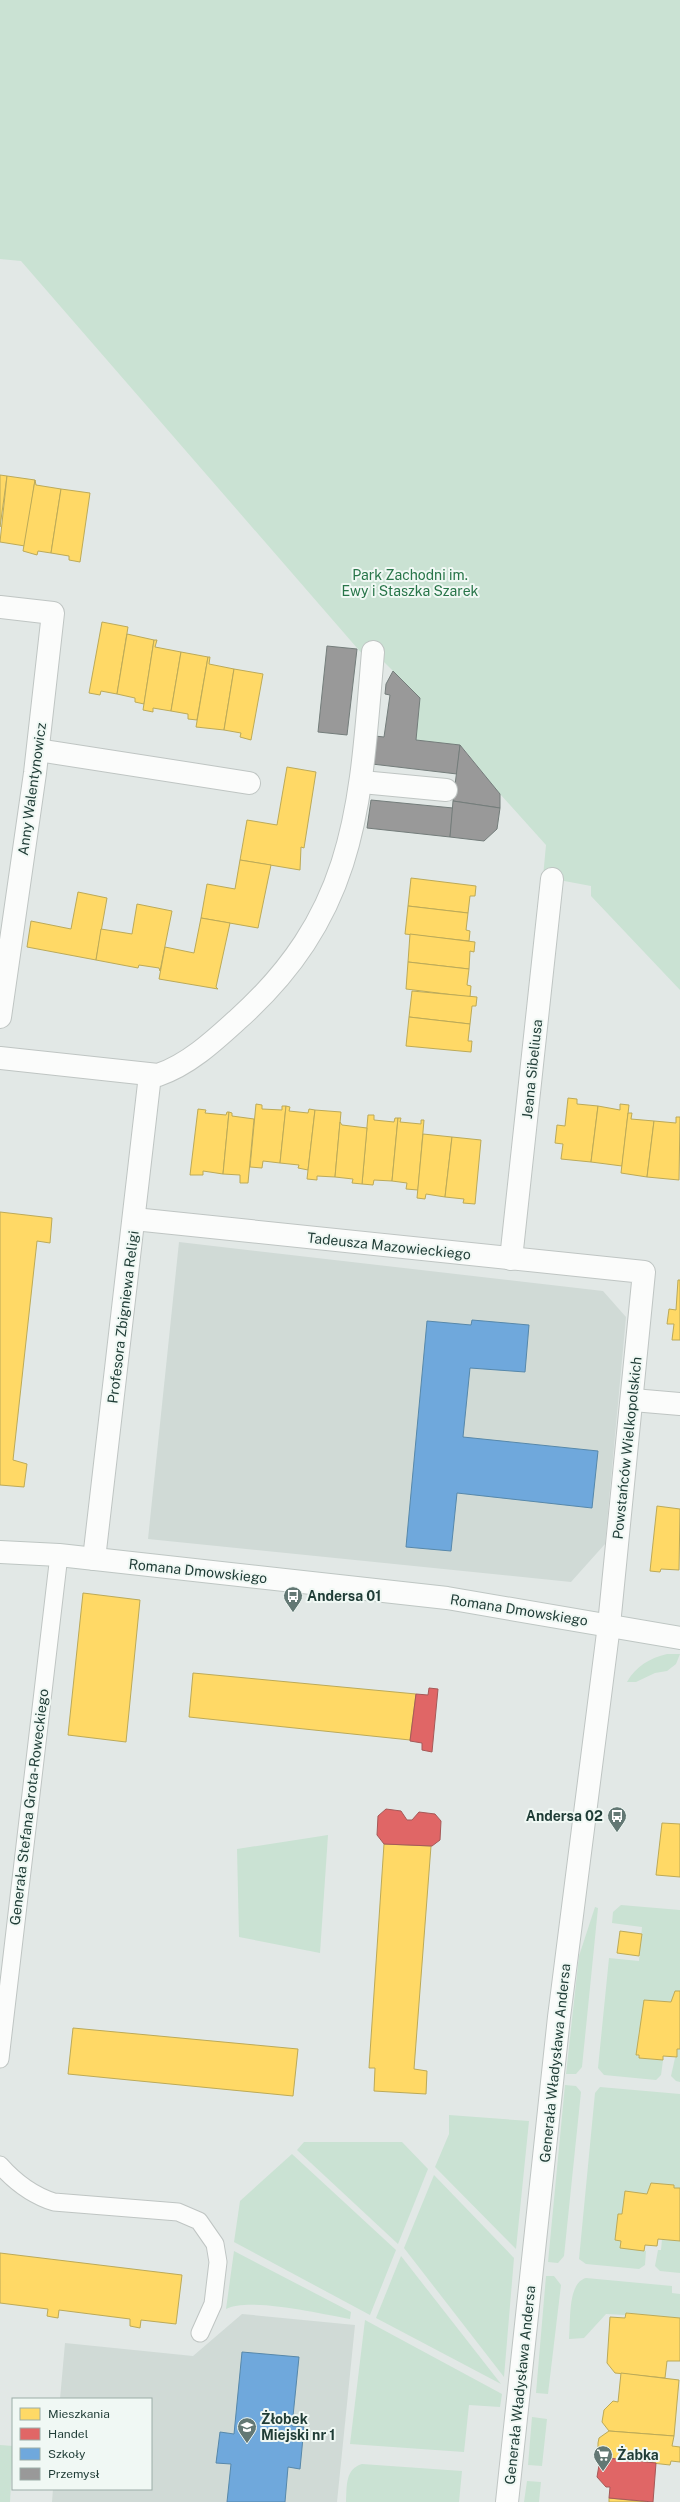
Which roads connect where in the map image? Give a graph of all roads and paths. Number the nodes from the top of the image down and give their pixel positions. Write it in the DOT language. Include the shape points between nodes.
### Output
graph roads {
  1 [pos="0,607"];
  2 [pos="373,652"];
  3 [pos="38,750"];
  4 [pos="362,782"];
  5 [pos="249,783"];
  6 [pos="446,790"];
  7 [pos="552,879"];
  8 [pos="0,1017"];
  9 [pos="0,1058"];
  10 [pos="150,1075"];
  11 [pos="134,1219"];
  12 [pos="511,1259"];
  13 [pos="644,1272"];
  14 [pos="633,1400"];
  15 [pos="680,1404"];
  16 [pos="0,1552"];
  17 [pos="59,1556"];
  18 [pos="94,1559"];
  19 [pos="609,1625"];
  20 [pos="680,1638"];
  21 [pos="0,2059"];
  22 [pos="0,2165"];
  23 [pos="200,2333"];
  24 [pos="507,2502"];
  1 -- 3 [label="street, Anny Walentynowicz" via="53,613"];
  2 -- 4 [label="street"];
  3 -- 5 [label="street"];
  3 -- 8 [label="street, Anny Walentynowicz"];
  4 -- 6 [label="street"];
  4 -- 10 [label="street" via="342,869 313,933 282,974 252,1007 228,1028 169,1072"];
  7 -- 12 [label="street, Jeana Sibeliusa"];
  9 -- 10 [label="street"];
  10 -- 11 [label="street, Profesora Zbigniewa Religi"];
  11 -- 12 [label="street, Tadeusza Mazowieckiego"];
  11 -- 18 [label="street, Profesora Zbigniewa Religi"];
  12 -- 13 [label="street, Tadeusza Mazowieckiego"];
  13 -- 14 [label="street, Powstańców Wielkopolskich"];
  14 -- 15 [label="street"];
  14 -- 19 [label="street, Powstańców Wielkopolskich"];
  16 -- 17 [label="street, Romana Dmowskiego"];
  17 -- 18 [label="street, Romana Dmowskiego"];
  17 -- 21 [label="lane, Generała Stefana Grota-Roweckiego"];
  18 -- 19 [label="street, Romana Dmowskiego" via="447,1598"];
  19 -- 20 [label="street, Romana Dmowskiego"];
  19 -- 24 [label="street, Generała Władysława Andersa" via="559,2016"];
  22 -- 23 [label="lane" via="24,2188 54,2202 178,2212 199,2221 215,2244 218,2262 213,2304"];
}
